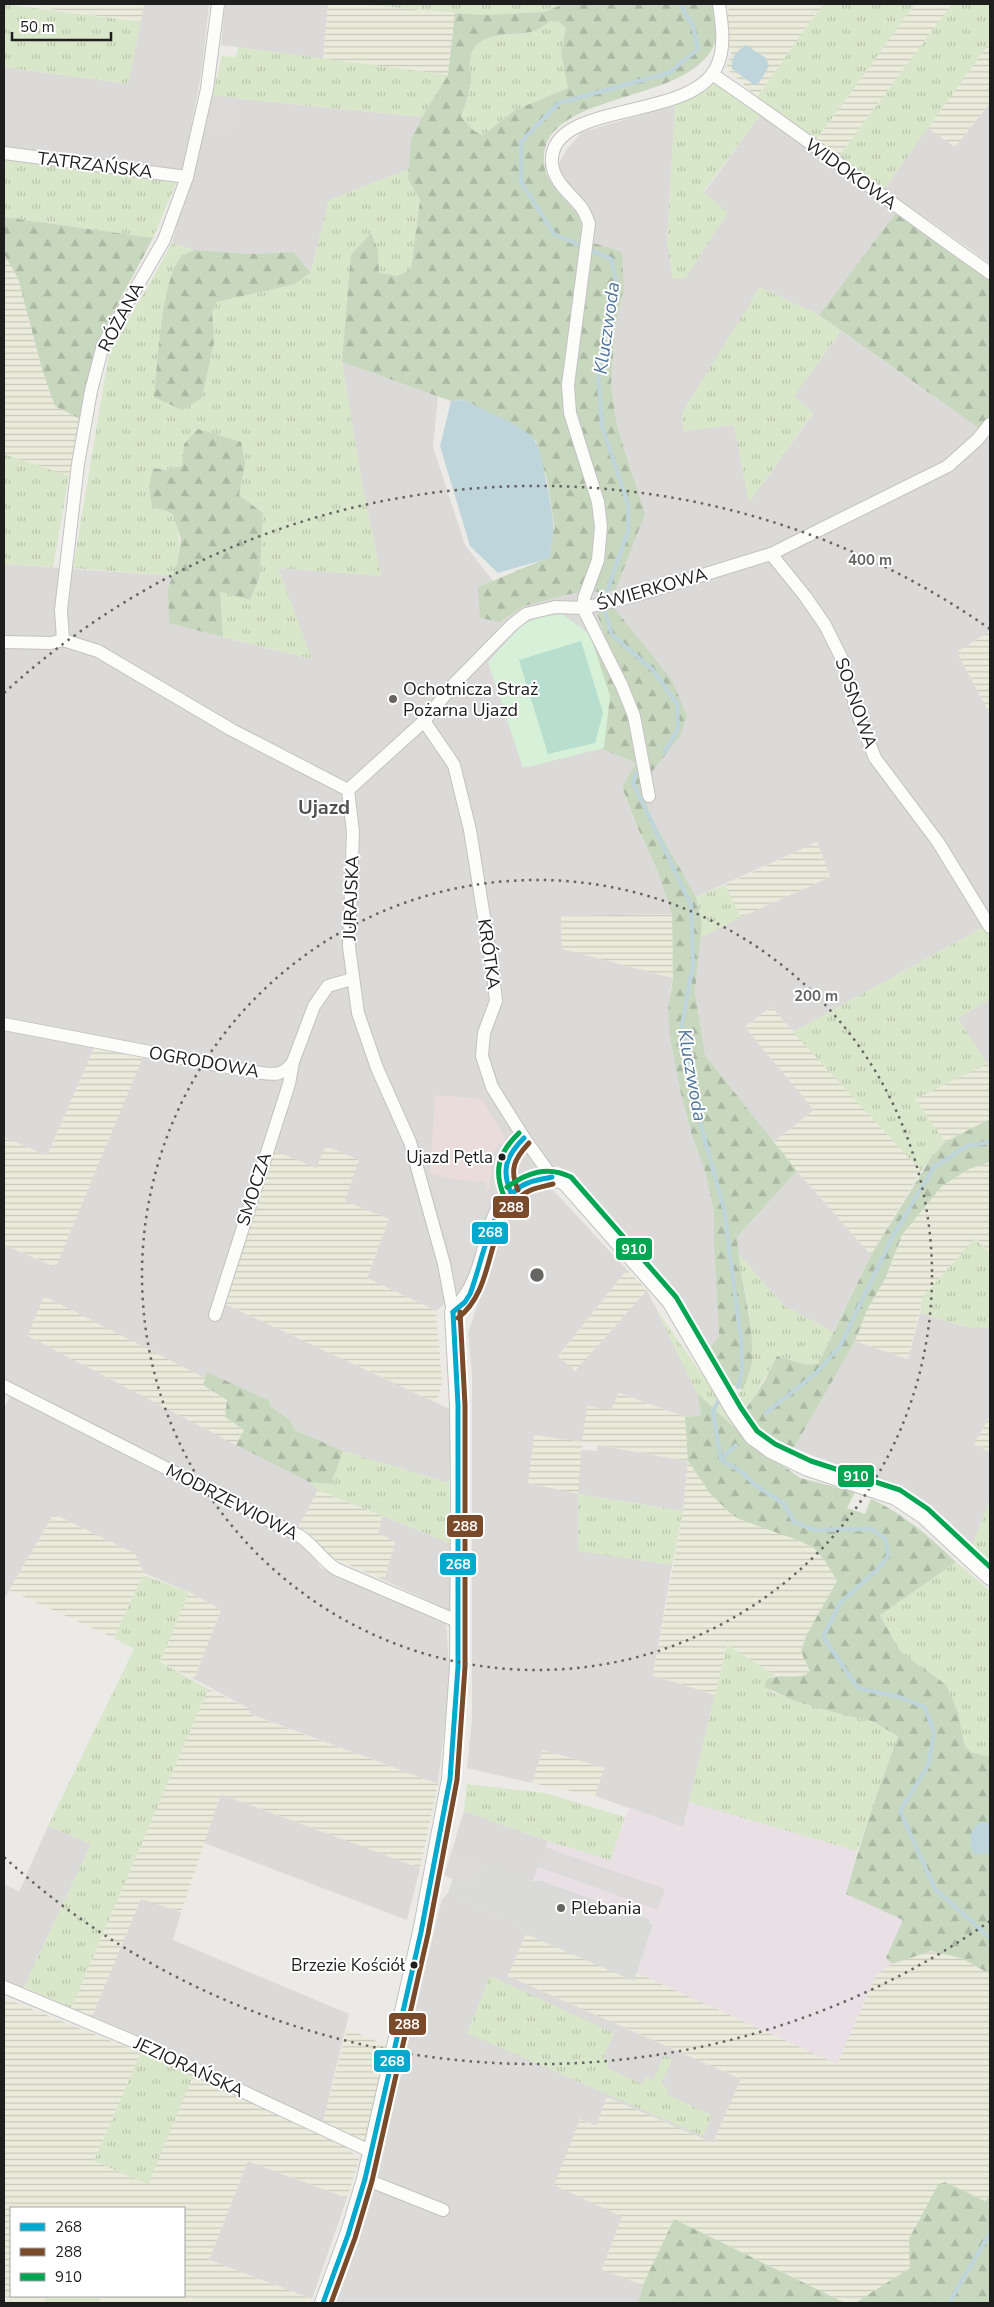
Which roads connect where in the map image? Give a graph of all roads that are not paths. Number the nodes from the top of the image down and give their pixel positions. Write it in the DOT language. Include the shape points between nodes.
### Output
graph roads {
  1 [pos="218,4"];
  2 [pos="720,4"];
  3 [pos="712,74"];
  4 [pos="4,154"];
  5 [pos="187,177"];
  6 [pos="990,273"];
  7 [pos="990,424"];
  8 [pos="771,554"];
  9 [pos="583,608"];
  10 [pos="63,640"];
  11 [pos="4,642"];
  12 [pos="424,721"];
  13 [pos="348,790"];
  14 [pos="649,796"];
  15 [pos="990,927"];
  16 [pos="352,979"];
  17 [pos="4,1024"];
  18 [pos="293,1062"];
  19 [pos="552,1177"];
  20 [pos="454,1312"];
  21 [pos="215,1315"];
  22 [pos="4,1386"];
  23 [pos="990,1577"];
  24 [pos="457,1620"];
  25 [pos="4,1987"];
  26 [pos="372,2152"];
  27 [pos="365,2180"];
  28 [pos="443,2210"];
  29 [pos="323,2303"];
  1 -- 5 [label="street, RÓŻANA" via="207,89"];
  2 -- 3 [label="street" via="722,42"];
  3 -- 6 [label="street, WIDOKOWA"];
  3 -- 9 [label="street" via="672,100 610,114 576,126 558,141 552,163 556,178 583,208 589,224 568,399 598,502 602,527 598,560"];
  4 -- 5 [label="street, TATRZAŃSKA"];
  5 -- 10 [label="street, RÓŻANA" via="164,240 103,345 78,464 61,610"];
  7 -- 8 [label="street, ŚWIERKOWA" via="948,466"];
  8 -- 9 [label="street, ŚWIERKOWA" via="653,591"];
  8 -- 15 [label="street, SOSNOWA" via="825,625 844,662 857,712 875,758 938,842"];
  9 -- 12 [label="street, ŚWIERKOWA" via="555,607 526,614 453,684"];
  9 -- 14 [label="street" via="634,716"];
  10 -- 11 [label="street" via="51,643"];
  10 -- 13 [label="street" via="98,651 232,730"];
  12 -- 13 [label="street, ŚWIERKOWA"];
  12 -- 19 [label="street, KRÓTKA" via="454,765 470,830 496,1000 484,1033 482,1056 492,1087"];
  13 -- 16 [label="street, JURAJSKA" via="353,832 348,947"];
  16 -- 18 [label="street" via="328,986 314,1006"];
  16 -- 20 [label="street, JURAJSKA" via="358,1013 377,1068 410,1142"];
  17 -- 18 [label="street, OGRODOWA" via="254,1072 280,1074"];
  18 -- 21 [label="street, SMOCZA" via="289,1084"];
  19 -- 20 [label="street" via="529,1182 503,1202 466,1300"];
  19 -- 23 [label="street" via="566,1183 670,1301 752,1436 771,1450 808,1468 896,1497 923,1515"];
  20 -- 24 [label="street" via="459,1473"];
  22 -- 24 [label="street, MODRZEWIOWA" via="298,1535 336,1569"];
  24 -- 26 [label="street" via="454,1747 445,1814"];
  25 -- 26 [label="street, JEZIORAŃSKA" via="154,2050"];
  26 -- 27 [label="street"];
  27 -- 28 [label="street"];
  27 -- 29 [label="street"];
}
